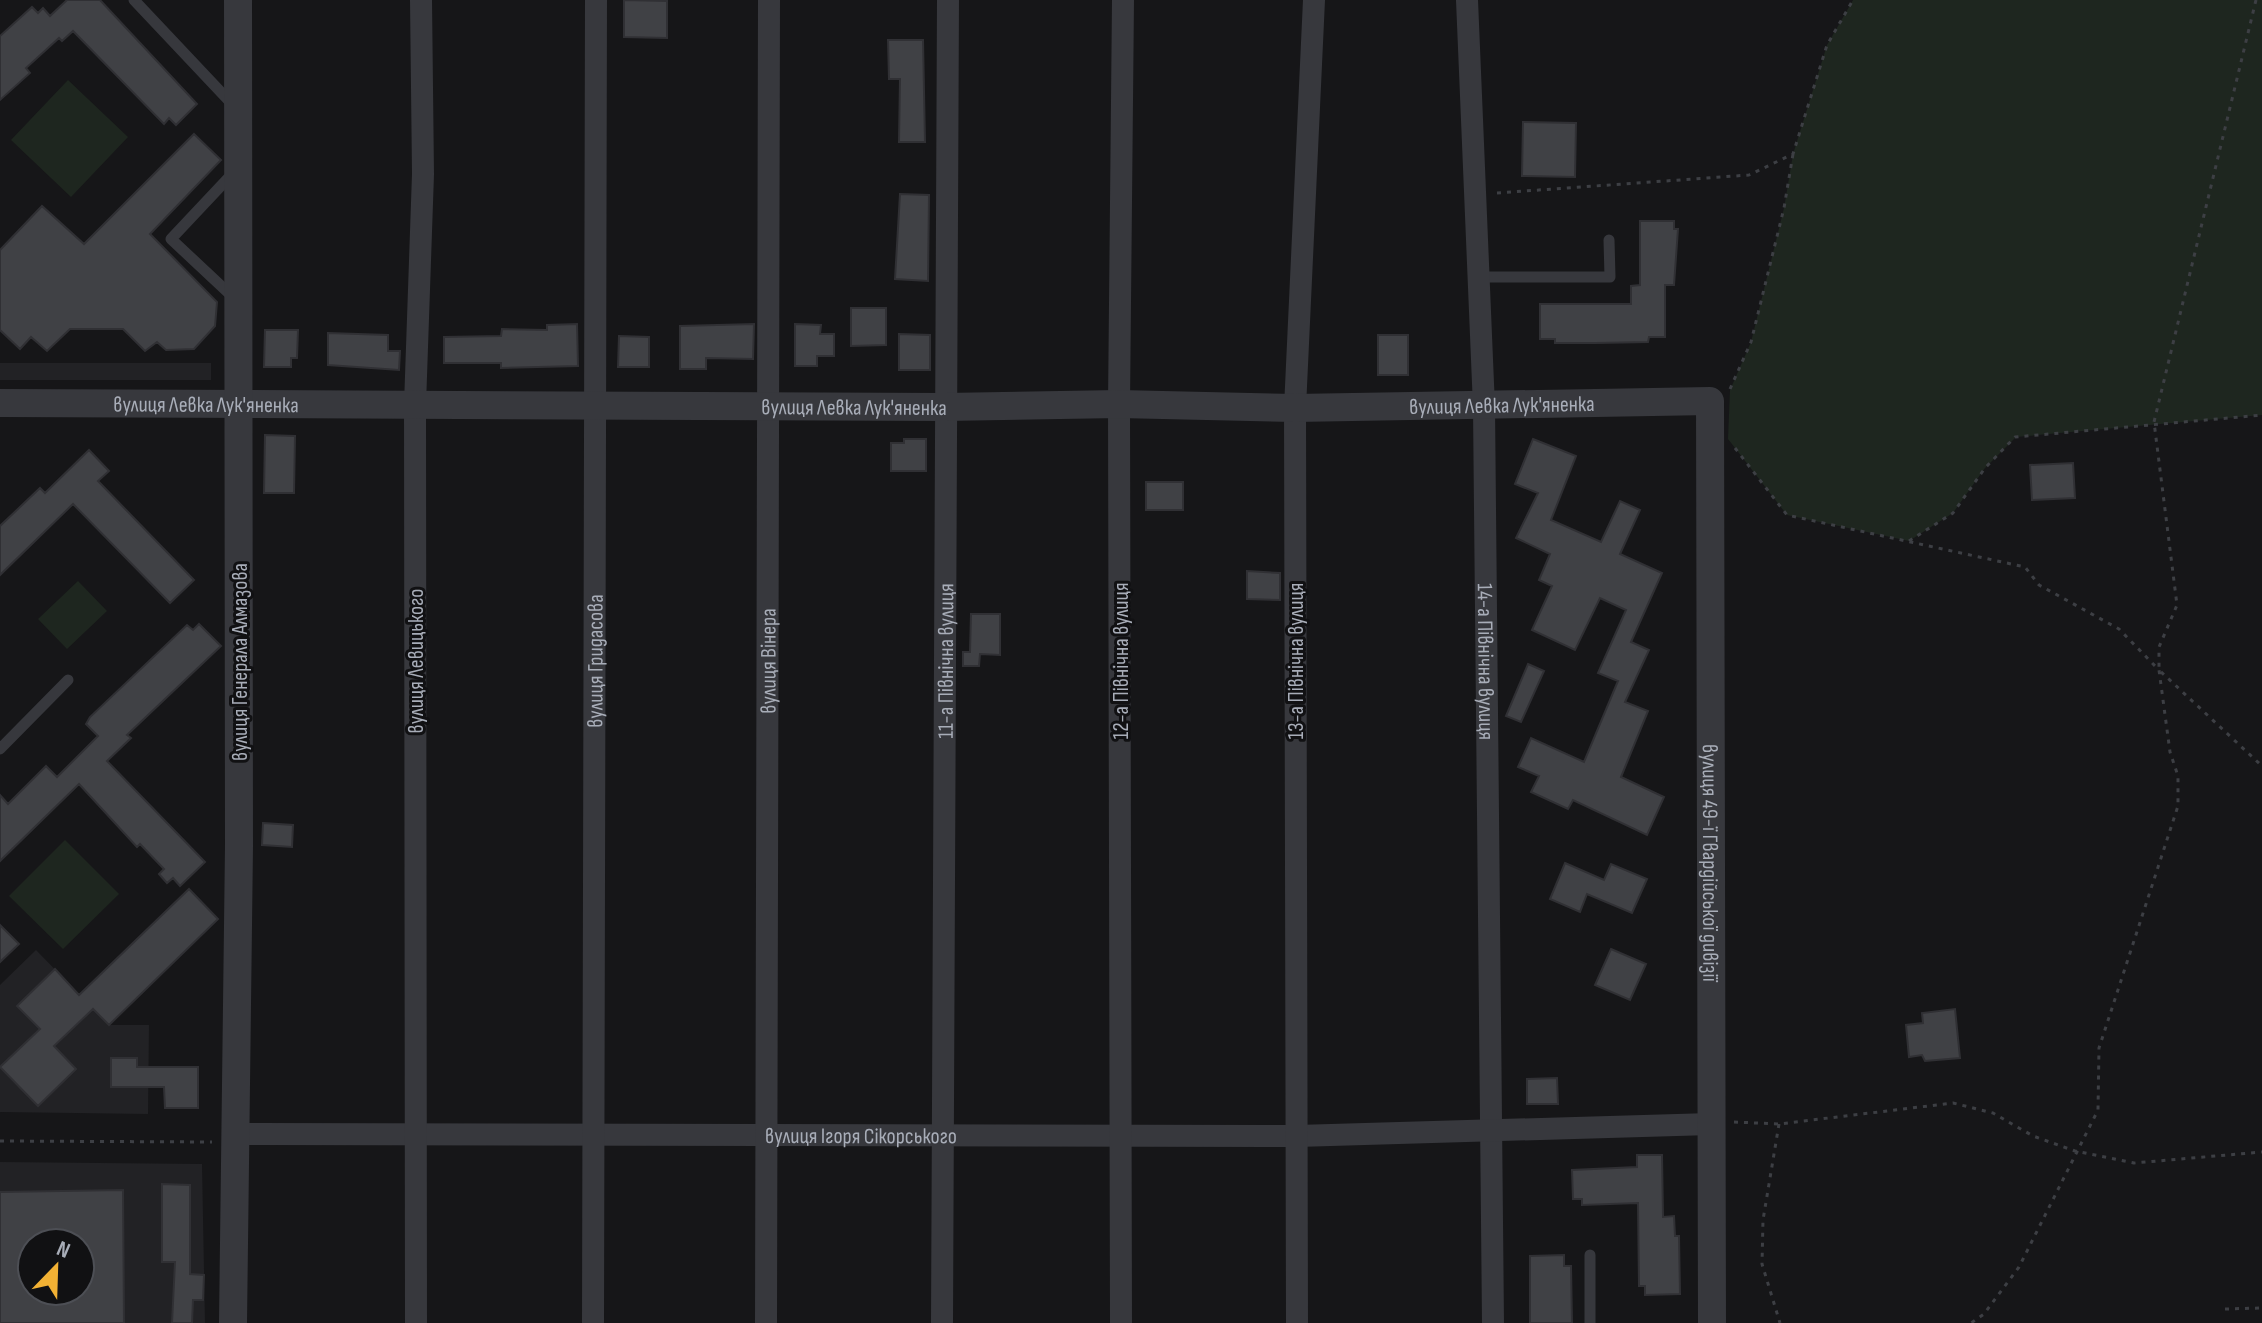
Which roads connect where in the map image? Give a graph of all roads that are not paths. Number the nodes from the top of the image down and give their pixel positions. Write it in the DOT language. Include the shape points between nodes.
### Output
graph roads {
  1 [pos="134,0"];
  2 [pos="238,0"];
  3 [pos="421,0"];
  4 [pos="596,0"];
  5 [pos="769,0"];
  6 [pos="948,0"];
  7 [pos="1123,0"];
  8 [pos="1314,0"];
  9 [pos="1467,0"];
  10 [pos="240,112"];
  11 [pos="240,165"];
  12 [pos="1609,240"];
  13 [pos="1479,277"];
  14 [pos="239,303"];
  15 [pos="1718,401"];
  16 [pos="0,403"];
  17 [pos="239,404"];
  18 [pos="1119,404"];
  19 [pos="415,405"];
  20 [pos="594,407"];
  21 [pos="768,407"];
  22 [pos="945,407"];
  23 [pos="1484,407"];
  24 [pos="1295,408"];
  25 [pos="68,680"];
  26 [pos="0,749"];
  27 [pos="1711,1124"];
  28 [pos="1488,1129"];
  29 [pos="416,1134"];
  30 [pos="1121,1134"];
  31 [pos="596,1135"];
  32 [pos="942,1136"];
  33 [pos="1297,1136"];
  34 [pos="766,1137"];
  35 [pos="233,1138"];
  36 [pos="1590,1255"];
  37 [pos="233,1323"];
  38 [pos="416,1323"];
  39 [pos="593,1323"];
  40 [pos="766,1323"];
  41 [pos="942,1323"];
  42 [pos="1121,1323"];
  43 [pos="1297,1323"];
  44 [pos="1493,1323"];
  45 [pos="1590,1323"];
  46 [pos="1712,1323"];
  1 -- 10 [label="lane"];
  2 -- 10 [label="street, вулиця Генерала Алмазова"];
  3 -- 19 [label="street, вулиця Левицького" via="423,174"];
  4 -- 20 [label="street, вулиця Гридасова"];
  5 -- 21 [label="street, вулиця Вінера"];
  6 -- 22 [label="street, 11-а Північна вулиця"];
  7 -- 18 [label="street, 12-а Північна вулиця"];
  8 -- 24 [label="street, 13-а Північна вулиця"];
  9 -- 13 [label="street, 14-а Північна вулиця"];
  10 -- 11 [label="street, вулиця Генерала Алмазова"];
  11 -- 14 [label="street, вулиця Генерала Алмазова"];
  11 -- 14 [label="lane" via="171,239"];
  12 -- 13 [label="lane" via="1610,277"];
  13 -- 23 [label="street, 14-а Північна вулиця"];
  14 -- 17 [label="street, вулиця Генерала Алмазова"];
  15 -- 23 [label="street, вулиця Левка Лук'яненка"];
  15 -- 27 [label="street, вулиця 49-ї Гвардійської дивізії"];
  16 -- 17 [label="street, вулиця Левка Лук'яненка"];
  17 -- 19 [label="street, вулиця Левка Лук'яненка"];
  17 -- 35 [label="street, вулиця Генерала Алмазова"];
  18 -- 22 [label="street, вулиця Левка Лук'яненка"];
  18 -- 24 [label="street, вулиця Левка Лук'яненка"];
  18 -- 30 [label="street, 12-а Північна вулиця"];
  19 -- 20 [label="street, вулиця Левка Лук'яненка"];
  19 -- 29 [label="street, вулиця Левицького"];
  20 -- 21 [label="street, вулиця Левка Лук'яненка"];
  20 -- 31 [label="street, вулиця Гридасова"];
  21 -- 22 [label="street, вулиця Левка Лук'яненка"];
  21 -- 34 [label="street, вулиця Вінера"];
  22 -- 32 [label="street, 11-а Північна вулиця"];
  23 -- 24 [label="street, вулиця Левка Лук'яненка"];
  23 -- 28 [label="street, 14-а Північна вулиця"];
  24 -- 33 [label="street, 13-а Північна вулиця"];
  25 -- 26 [label="lane"];
  27 -- 28 [label="street, вулиця Ігоря Сікорського"];
  27 -- 46 [label="street, вулиця 49-ї Гвардійської дивізії"];
  28 -- 33 [label="street, вулиця Ігоря Сікорського"];
  28 -- 44 [label="street, 14-а Північна вулиця"];
  29 -- 31 [label="street, вулиця Ігоря Сікорського"];
  29 -- 35 [label="street, вулиця Ігоря Сікорського"];
  29 -- 38 [label="street, вулиця Левицького"];
  30 -- 32 [label="street, вулиця Ігоря Сікорського"];
  30 -- 33 [label="street, вулиця Ігоря Сікорського"];
  30 -- 42 [label="street, 12-а Північна вулиця"];
  31 -- 34 [label="street, вулиця Ігоря Сікорського"];
  31 -- 39 [label="street, вулиця Гридасова"];
  32 -- 34 [label="street, вулиця Ігоря Сікорського"];
  32 -- 41 [label="street, 11-а Північна вулиця"];
  33 -- 43 [label="street, 13-а Північна вулиця"];
  34 -- 40 [label="street, вулиця Вінера"];
  35 -- 37 [label="street, вулиця Генерала Алмазова"];
  36 -- 45 [label="lane"];
}
